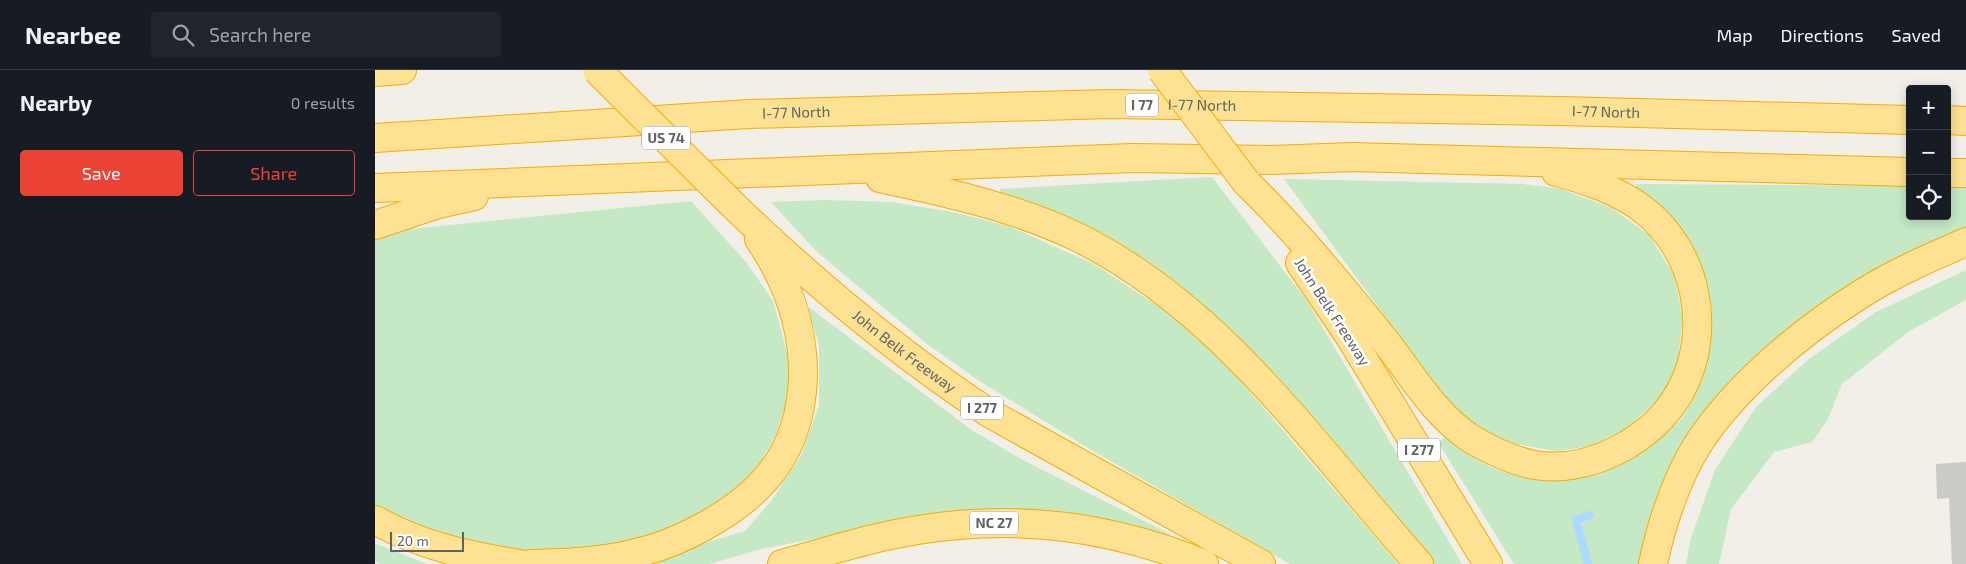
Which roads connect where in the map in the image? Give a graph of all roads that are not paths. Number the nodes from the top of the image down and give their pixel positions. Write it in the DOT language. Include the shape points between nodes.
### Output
graph roads {
  1 [pos="402,70"];
  2 [pos="597,70"];
  3 [pos="1162,70"];
  4 [pos="375,72"];
  5 [pos="1906,120"];
  6 [pos="1951,120"];
  7 [pos="1966,121"];
  8 [pos="375,138"];
  9 [pos="1515,162"];
  10 [pos="824,170"];
  11 [pos="1906,172"];
  12 [pos="1951,173"];
  13 [pos="1966,174"];
  14 [pos="549,182"];
  15 [pos="1246,182"];
  16 [pos="375,188"];
  17 [pos="734,206"];
  18 [pos="375,225"];
  19 [pos="1966,242"];
  20 [pos="375,520"];
  21 [pos="520,564"];
  22 [pos="531,564"];
  23 [pos="782,564"];
  24 [pos="1204,564"];
  25 [pos="1261,564"];
  26 [pos="1419,564"];
  27 [pos="1488,564"];
  28 [pos="1653,564"];
  1 -- 4 [label="highway"];
  2 -- 17 [label="highway, John Belk Freeway / US 74, bridge"];
  3 -- 15 [label="highway, John Belk Freeway / I 277, bridge"];
  5 -- 8 [label="highway, I-77 North / I 77" via="1111,104 749,114"];
  6 -- 7 [label="highway"];
  9 -- 10 [label="highway" via="1352,157 1272,160 1132,158"];
  9 -- 11 [label="highway"];
  9 -- 15 [label="highway" via="1587,181 1641,208 1664,229 1682,255 1693,284 1698,317 1696,348 1680,391 1659,419 1635,440 1606,455 1575,464 1534,464 1500,454 1469,437 1442,414 1322,265"];
  10 -- 14 [label="highway"];
  10 -- 26 [label="highway" via="941,191 1017,213 1074,236 1129,266 1180,303 1239,358"];
  12 -- 13 [label="highway"];
  14 -- 16 [label="highway"];
  14 -- 18 [label="highway" via="438,204"];
  15 -- 27 [label="highway, John Belk Freeway / I 277" via="1350,337"];
  17 -- 22 [label="highway" via="773,262 798,323 803,360 802,398 799,415 779,462 746,500 684,537 633,554 577,563"];
  17 -- 25 [label="highway, John Belk Freeway / I 277" via="779,249 887,339 961,394 989,413"];
  19 -- 28 [label="highway" via="1859,295 1784,352 1742,390 1698,445 1676,486 1661,526"];
  20 -- 21 [label="highway" via="445,550"];
  23 -- 24 [label="highway, NC 27" via="917,530 1013,522 1088,529 1144,542"];
}
